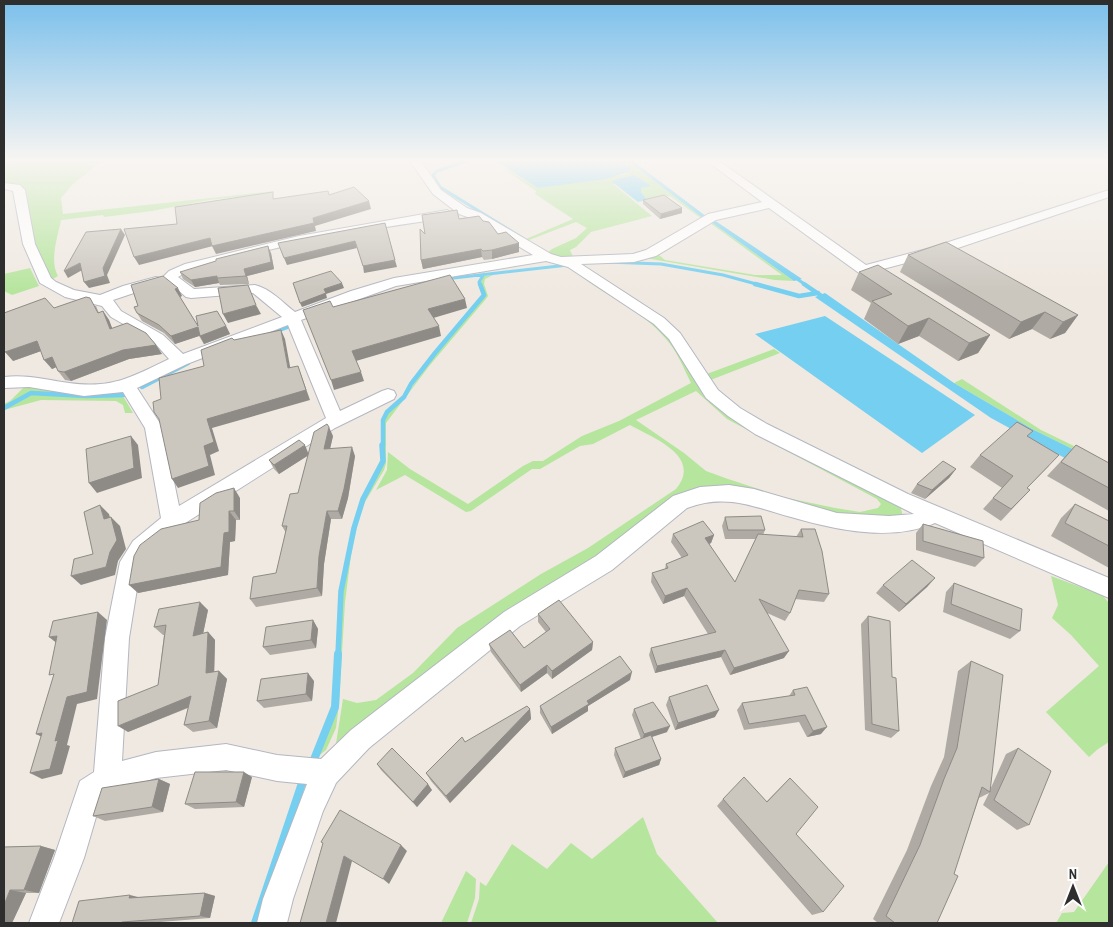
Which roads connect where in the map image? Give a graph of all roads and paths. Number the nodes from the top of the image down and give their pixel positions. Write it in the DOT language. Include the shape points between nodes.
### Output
graph roads {
  1 [pos="21,204"];
  2 [pos="454,204"];
  3 [pos="768,204"];
  4 [pos="769,204"];
  5 [pos="1075,204"];
  6 [pos="463,211"];
  7 [pos="553,259"];
  8 [pos="170,278"];
  9 [pos="101,300"];
  10 [pos="293,318"];
  11 [pos="181,360"];
  12 [pos="4,382"];
  13 [pos="127,386"];
  14 [pos="388,395"];
  15 [pos="336,421"];
  16 [pos="935,514"];
  17 [pos="172,521"];
  18 [pos="1109,588"];
  19 [pos="326,773"];
  20 [pos="107,779"];
  21 [pos="44,923"];
  22 [pos="272,923"];
  1 -- 9 [label="street" via="29,244 45,280 70,294"];
  2 -- 6 [label="street"];
  3 -- 7 [label="street" via="712,217 650,253 634,258"];
  4 -- 5 [label="street" via="864,270 935,251"];
  6 -- 7 [label="street"];
  6 -- 8 [label="street" via="348,229 231,256 182,270"];
  7 -- 10 [label="street" via="394,282"];
  7 -- 16 [label="street" via="573,264 667,328 712,394 734,412 832,466"];
  8 -- 9 [label="street"];
  8 -- 10 [label="street" via="191,294 255,289"];
  9 -- 11 [label="street" via="116,314 158,338"];
  10 -- 11 [label="street"];
  10 -- 15 [label="street"];
  11 -- 13 [label="street"];
  12 -- 13 [label="street" via="27,382 82,391"];
  13 -- 17 [label="street" via="154,428"];
  14 -- 15 [label="street"];
  15 -- 17 [label="street"];
  16 -- 18 [label="street"];
  16 -- 19 [label="street" via="914,523 889,524 836,521 754,496 729,493 700,495 680,502 604,563 512,619 360,739"];
  17 -- 20 [label="street" via="140,547 131,562 117,638"];
  19 -- 20 [label="street" via="226,758 156,765"];
  19 -- 22 [label="street" via="310,809"];
  20 -- 21 [label="street" via="90,791"];
}
